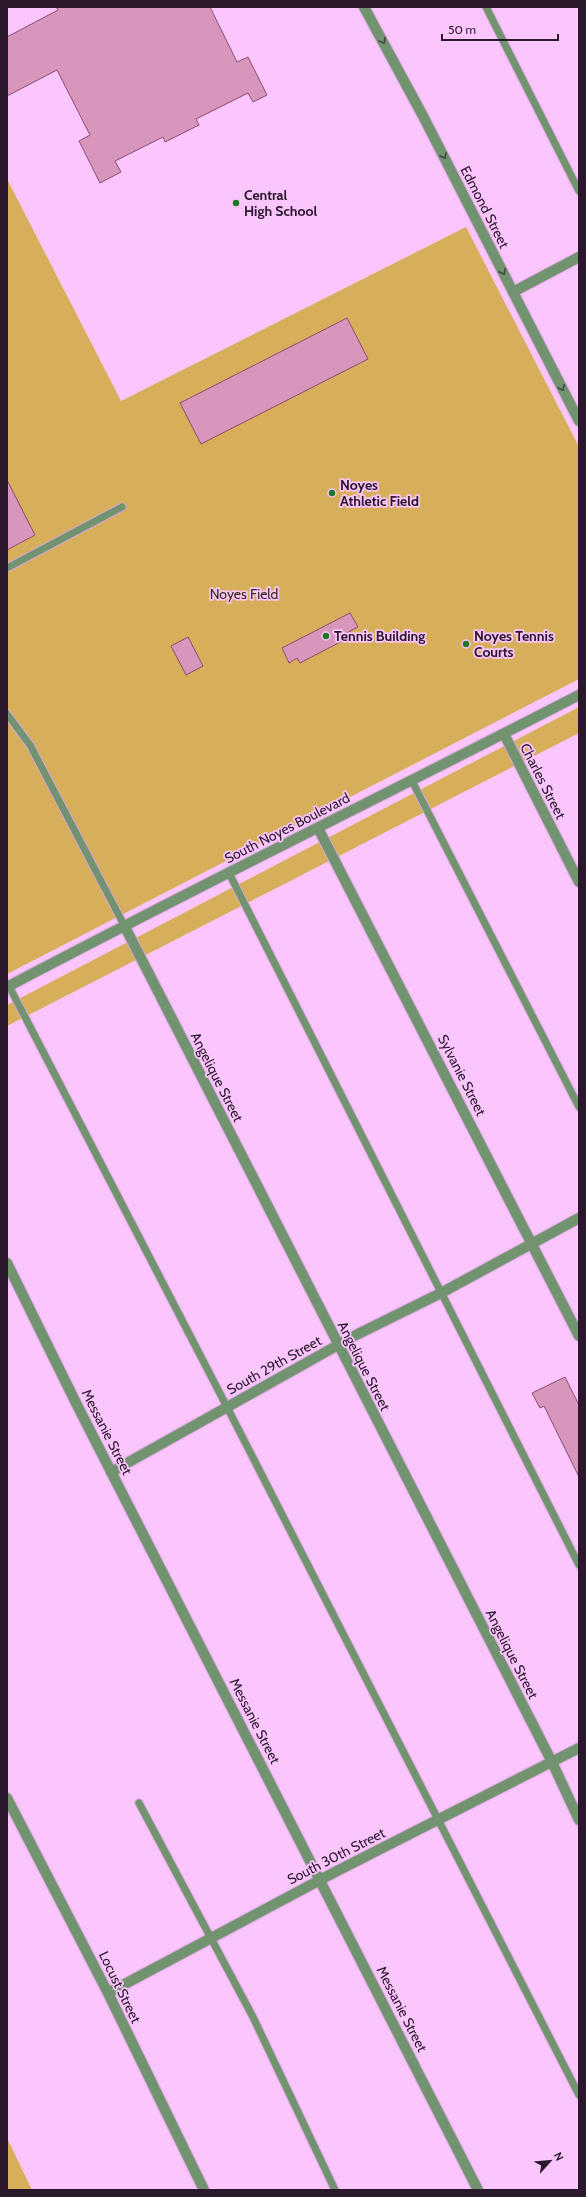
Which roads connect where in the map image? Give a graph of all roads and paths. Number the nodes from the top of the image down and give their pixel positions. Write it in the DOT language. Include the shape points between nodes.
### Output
graph roads {
  1 [pos="364,7"];
  2 [pos="486,7"];
  3 [pos="579,192"];
  4 [pos="579,257"];
  5 [pos="513,292"];
  6 [pos="579,421"];
  7 [pos="122,507"];
  8 [pos="7,568"];
  9 [pos="579,695"];
  10 [pos="7,714"];
  11 [pos="504,734"];
  12 [pos="412,781"];
  13 [pos="318,828"];
  14 [pos="229,873"];
  15 [pos="579,882"];
  16 [pos="124,925"];
  17 [pos="8,986"];
  18 [pos="579,1107"];
  19 [pos="579,1218"];
  20 [pos="532,1243"];
  21 [pos="7,1263"];
  22 [pos="441,1293"];
  23 [pos="579,1336"];
  24 [pos="338,1346"];
  25 [pos="228,1407"];
  26 [pos="111,1472"];
  27 [pos="579,1565"];
  28 [pos="579,1748"];
  29 [pos="552,1762"];
  30 [pos="7,1798"];
  31 [pos="140,1803"];
  32 [pos="438,1819"];
  33 [pos="579,1820"];
  34 [pos="320,1880"];
  35 [pos="210,1938"];
  36 [pos="108,1992"];
  37 [pos="579,2095"];
  38 [pos="204,2190"];
  39 [pos="334,2190"];
  40 [pos="478,2190"];
  1 -- 5 [label="street, Edmond Street, one-way"];
  2 -- 3 [label="lane"];
  4 -- 5 [label="street"];
  5 -- 6 [label="street, Edmond Street, one-way"];
  7 -- 8 [label="lane"];
  9 -- 11 [label="street, South Noyes Boulevard"];
  10 -- 16 [label="lane" via="30,746"];
  11 -- 12 [label="street, South Noyes Boulevard"];
  11 -- 15 [label="street, Charles Street"];
  12 -- 13 [label="street, South Noyes Boulevard"];
  12 -- 18 [label="lane"];
  13 -- 14 [label="street, South Noyes Boulevard"];
  13 -- 20 [label="street, Sylvanie Street"];
  14 -- 16 [label="street, South Noyes Boulevard"];
  14 -- 22 [label="lane"];
  16 -- 17 [label="street, South Noyes Boulevard"];
  16 -- 24 [label="street, Angelique Street"];
  17 -- 25 [label="lane"];
  19 -- 20 [label="street, South 29th Street"];
  20 -- 22 [label="street, South 29th Street"];
  20 -- 23 [label="street, Sylvanie Street"];
  21 -- 26 [label="street, Messanie Street"];
  22 -- 24 [label="street, South 29th Street"];
  22 -- 27 [label="lane"];
  24 -- 25 [label="street, South 29th Street"];
  24 -- 29 [label="street, Angelique Street"];
  25 -- 26 [label="street, South 29th Street"];
  25 -- 32 [label="lane"];
  26 -- 34 [label="street, Messanie Street"];
  28 -- 29 [label="street, South 30th Street"];
  29 -- 32 [label="street, South 30th Street"];
  29 -- 33 [label="street, Angelique Street"];
  30 -- 36 [label="street, Locust Street"];
  31 -- 35 [label="lane"];
  32 -- 34 [label="street, South 30th Street"];
  32 -- 37 [label="lane"];
  34 -- 35 [label="street, South 30th Street"];
  34 -- 40 [label="street, Messanie Street"];
  35 -- 36 [label="street, South 30th Street"];
  35 -- 39 [label="lane" via="253,2017"];
  36 -- 38 [label="street, Locust Street"];
}
